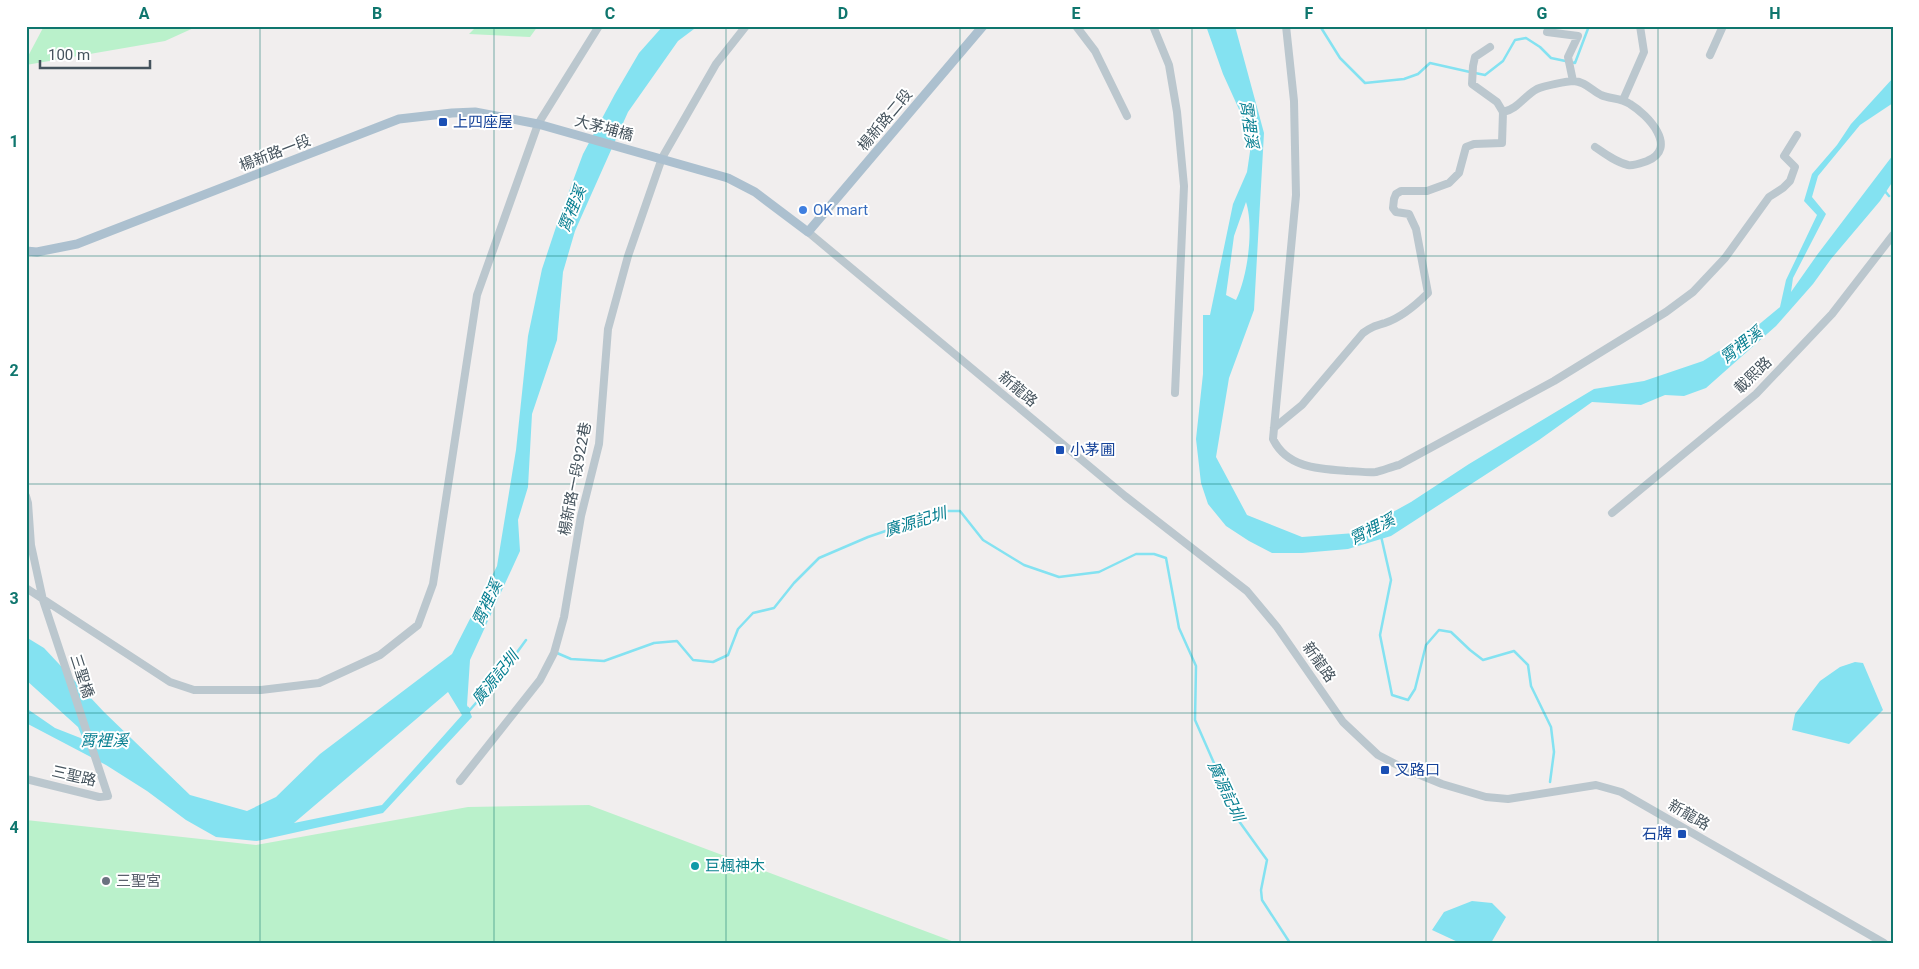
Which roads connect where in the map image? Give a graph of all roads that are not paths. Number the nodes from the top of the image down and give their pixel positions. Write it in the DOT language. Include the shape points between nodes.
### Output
graph roads {
  1 [pos="599,26"];
  2 [pos="746,26"];
  3 [pos="982,26"];
  4 [pos="1076,26"];
  5 [pos="1153,26"];
  6 [pos="1286,26"];
  7 [pos="1640,26"];
  8 [pos="1723,26"];
  9 [pos="1547,32"];
  10 [pos="1490,47"];
  11 [pos="1710,55"];
  12 [pos="1574,81"];
  13 [pos="1623,100"];
  14 [pos="1503,112"];
  15 [pos="1127,116"];
  16 [pos="538,124"];
  17 [pos="1797,135"];
  18 [pos="1595,147"];
  19 [pos="662,158"];
  20 [pos="808,232"];
  21 [pos="1893,235"];
  22 [pos="26,251"];
  23 [pos="1175,393"];
  24 [pos="1274,428"];
  25 [pos="26,496"];
  26 [pos="1612,513"];
  27 [pos="26,588"];
  28 [pos="43,600"];
  29 [pos="96,760"];
  30 [pos="26,779"];
  31 [pos="460,781"];
  32 [pos="1884,943"];
  1 -- 16 [label="street"];
  2 -- 19 [label="street, 楊新路一段922巷" via="716,64"];
  3 -- 20 [label="main road, 楊新路二段"];
  4 -- 15 [label="street" via="1094,51"];
  5 -- 23 [label="street" via="1169,65 1184,186"];
  6 -- 24 [label="street" via="1294,101 1296,194"];
  7 -- 13 [label="street" via="1644,52"];
  8 -- 11 [label="street"];
  9 -- 12 [label="street" via="1578,36 1568,57"];
  10 -- 14 [label="street" via="1475,57 1472,84 1497,102"];
  12 -- 13 [label="street" via="1601,95"];
  12 -- 14 [label="street" via="1539,88 1512,110"];
  13 -- 18 [label="street" via="1656,128 1660,150 1654,158 1629,165 1610,158"];
  14 -- 24 [label="street" via="1502,143 1474,144 1466,148 1459,174 1449,183 1426,191 1402,191 1394,198 1393,208 1396,212 1409,214 1416,229 1428,293 1386,323 1363,333 1302,405"];
  16 -- 19 [label="main road, 大茅埔橋"];
  16 -- 22 [label="main road, 楊新路一段" via="475,112 399,120 76,244 38,252"];
  16 -- 28 [label="street" via="477,295 433,584 418,625 380,655 319,683 261,690 194,690 170,682"];
  17 -- 24 [label="street" via="1784,156 1795,167 1790,181 1769,197 1725,258 1692,292 1666,312 1554,381 1399,465 1374,472 1305,466 1278,450 1273,439"];
  19 -- 20 [label="main road" via="728,178 755,192"];
  19 -- 31 [label="street, 楊新路一段922巷" via="628,256 608,329 599,444 554,652 540,680"];
  20 -- 32 [label="street, 新龍路" via="1247,592 1277,627 1343,722 1378,755 1442,784 1486,797 1508,799 1596,785 1621,792"];
  21 -- 26 [label="street, 載熙路" via="1832,314 1756,394"];
  25 -- 28 [label="street" via="31,545"];
  27 -- 28 [label="street"];
  28 -- 29 [label="street, 三聖橋"];
  29 -- 30 [label="street, 三聖路" via="108,796 99,797"];
}
